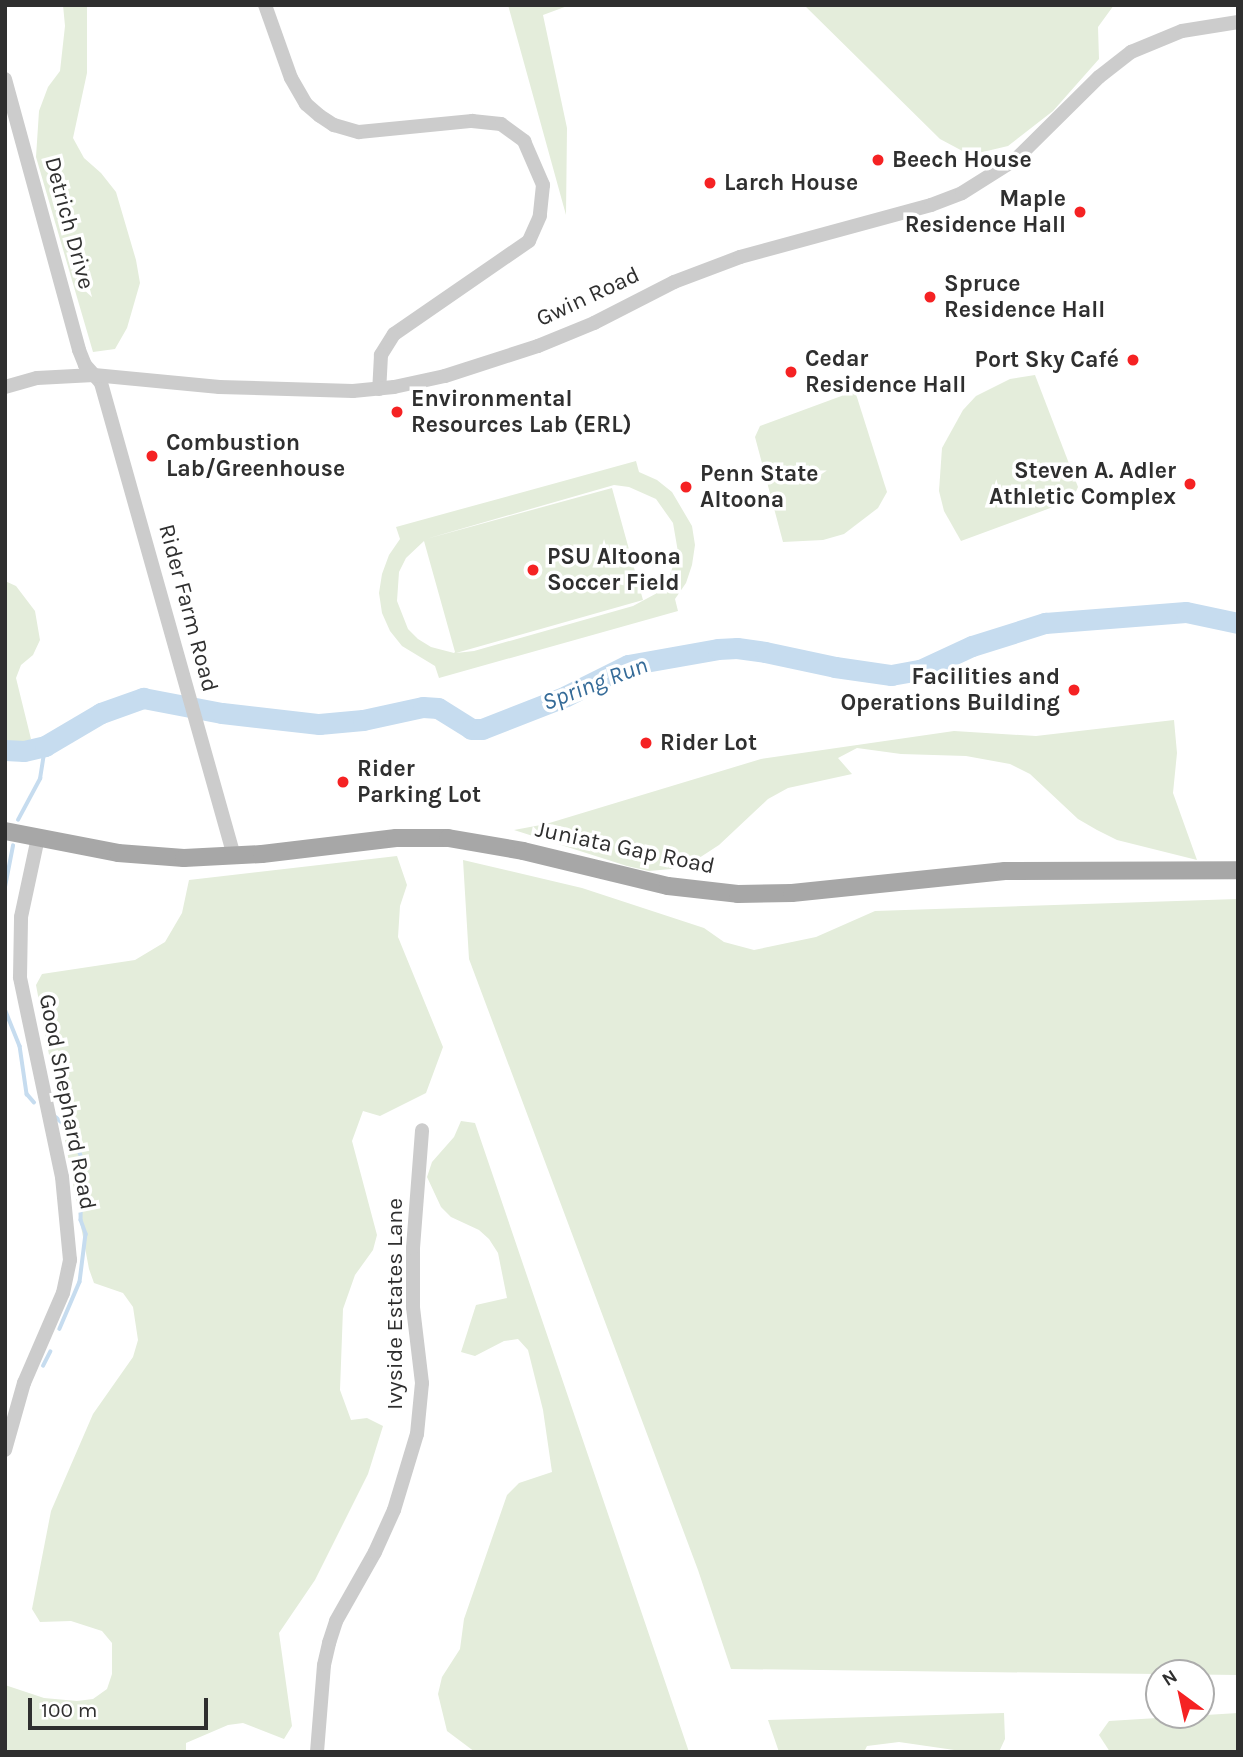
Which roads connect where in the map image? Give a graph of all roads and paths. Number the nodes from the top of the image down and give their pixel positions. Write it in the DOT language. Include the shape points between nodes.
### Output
graph roads {
  1 [pos="265,5"];
  2 [pos="1238,22"];
  3 [pos="5,79"];
  4 [pos="94,375"];
  5 [pos="5,387"];
  6 [pos="379,389"];
  7 [pos="5,831"];
  8 [pos="38,838"];
  9 [pos="234,856"];
  10 [pos="1238,870"];
  11 [pos="422,1130"];
  12 [pos="5,1450"];
  13 [pos="317,1752"];
  1 -- 6 [label="street" via="290,78 320,117 359,132 472,121 501,124 524,141 543,185 540,216 529,241 394,334 381,355"];
  2 -- 6 [label="street, Gwin Road" via="1182,31 1131,52 1098,77 1016,159 962,193 740,257 674,282 538,346 445,376"];
  3 -- 4 [label="street, Detrich Drive" via="79,350"];
  4 -- 5 [label="street, Gwin Road" via="37,377"];
  4 -- 6 [label="street, Gwin Road" via="219,387"];
  4 -- 9 [label="street, Rider Farm Road" via="101,383"];
  7 -- 8 [label="main road, Juniata Gap Road"];
  8 -- 9 [label="main road, Juniata Gap Road" via="149,856"];
  8 -- 12 [label="street, Good Shephard Road" via="21,917 20,977 62,1177 70,1260 63,1293 24,1383"];
  9 -- 10 [label="main road, Juniata Gap Road" via="396,838 448,838 706,893 761,895 1005,871"];
  11 -- 13 [label="street, Ivyside Estates Lane" via="413,1248 422,1383 417,1434 394,1510 329,1643"];
}
